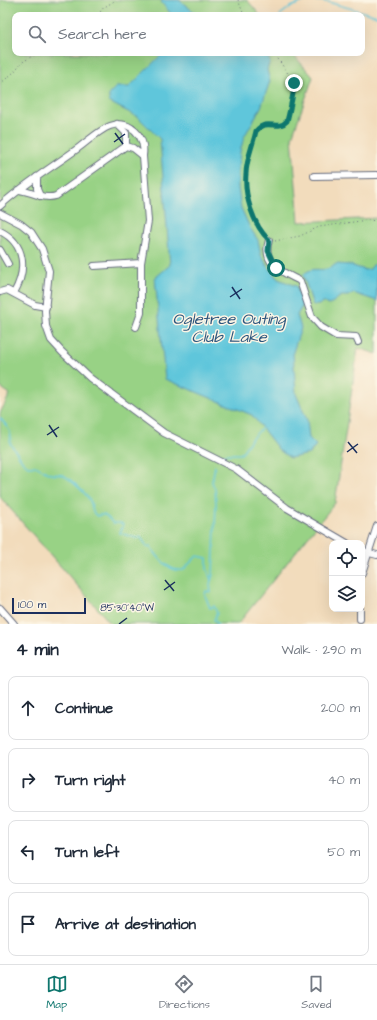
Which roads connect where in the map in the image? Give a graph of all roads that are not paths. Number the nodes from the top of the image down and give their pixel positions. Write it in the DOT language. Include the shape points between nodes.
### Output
graph roads {
  1 [pos="117,124"];
  2 [pos="126,146"];
  3 [pos="143,156"];
  4 [pos="377,175"];
  5 [pos="314,176"];
  6 [pos="37,177"];
  7 [pos="18,190"];
  8 [pos="40,196"];
  9 [pos="0,206"];
  10 [pos="0,213"];
  11 [pos="0,231"];
  12 [pos="269,240"];
  13 [pos="0,250"];
  14 [pos="141,263"];
  15 [pos="8,264"];
  16 [pos="94,266"];
  17 [pos="0,292"];
  18 [pos="14,294"];
  19 [pos="46,307"];
  20 [pos="136,327"];
  21 [pos="358,342"];
  22 [pos="377,526"];
  23 [pos="342,540"];
  24 [pos="365,552"];
  25 [pos="377,555"];
  26 [pos="0,608"];
  27 [pos="360,612"];
  28 [pos="360,619"];
  29 [pos="14,624"];
  1 -- 2 [label="street" via="126,134"];
  1 -- 3 [label="street" via="123,124 136,131 143,142"];
  1 -- 6 [label="street" via="109,126"];
  2 -- 3 [label="street"];
  2 -- 8 [label="street" via="56,196"];
  3 -- 14 [label="street" via="148,221"];
  4 -- 5 [label="street"];
  6 -- 7 [label="street"];
  6 -- 8 [label="street"];
  7 -- 8 [label="street"];
  7 -- 9 [label="street"];
  10 -- 19 [label="street" via="31,232 42,249 49,271"];
  11 -- 18 [label="street" via="13,240 20,252 23,269"];
  12 -- 21 [label="street" via="269,258 280,272 303,286 312,317 321,327 336,336 353,336"];
  13 -- 15 [label="street"];
  14 -- 16 [label="street"];
  14 -- 20 [label="street" via="141,313"];
  17 -- 18 [label="street" via="7,290"];
  18 -- 19 [label="street" via="35,305"];
  19 -- 23 [label="street" via="46,326 51,340 90,378 164,434 236,469 283,505"];
  22 -- 24 [label="street"];
  24 -- 25 [label="street"];
  26 -- 29 [label="street"];
  27 -- 28 [label="street"];
}
